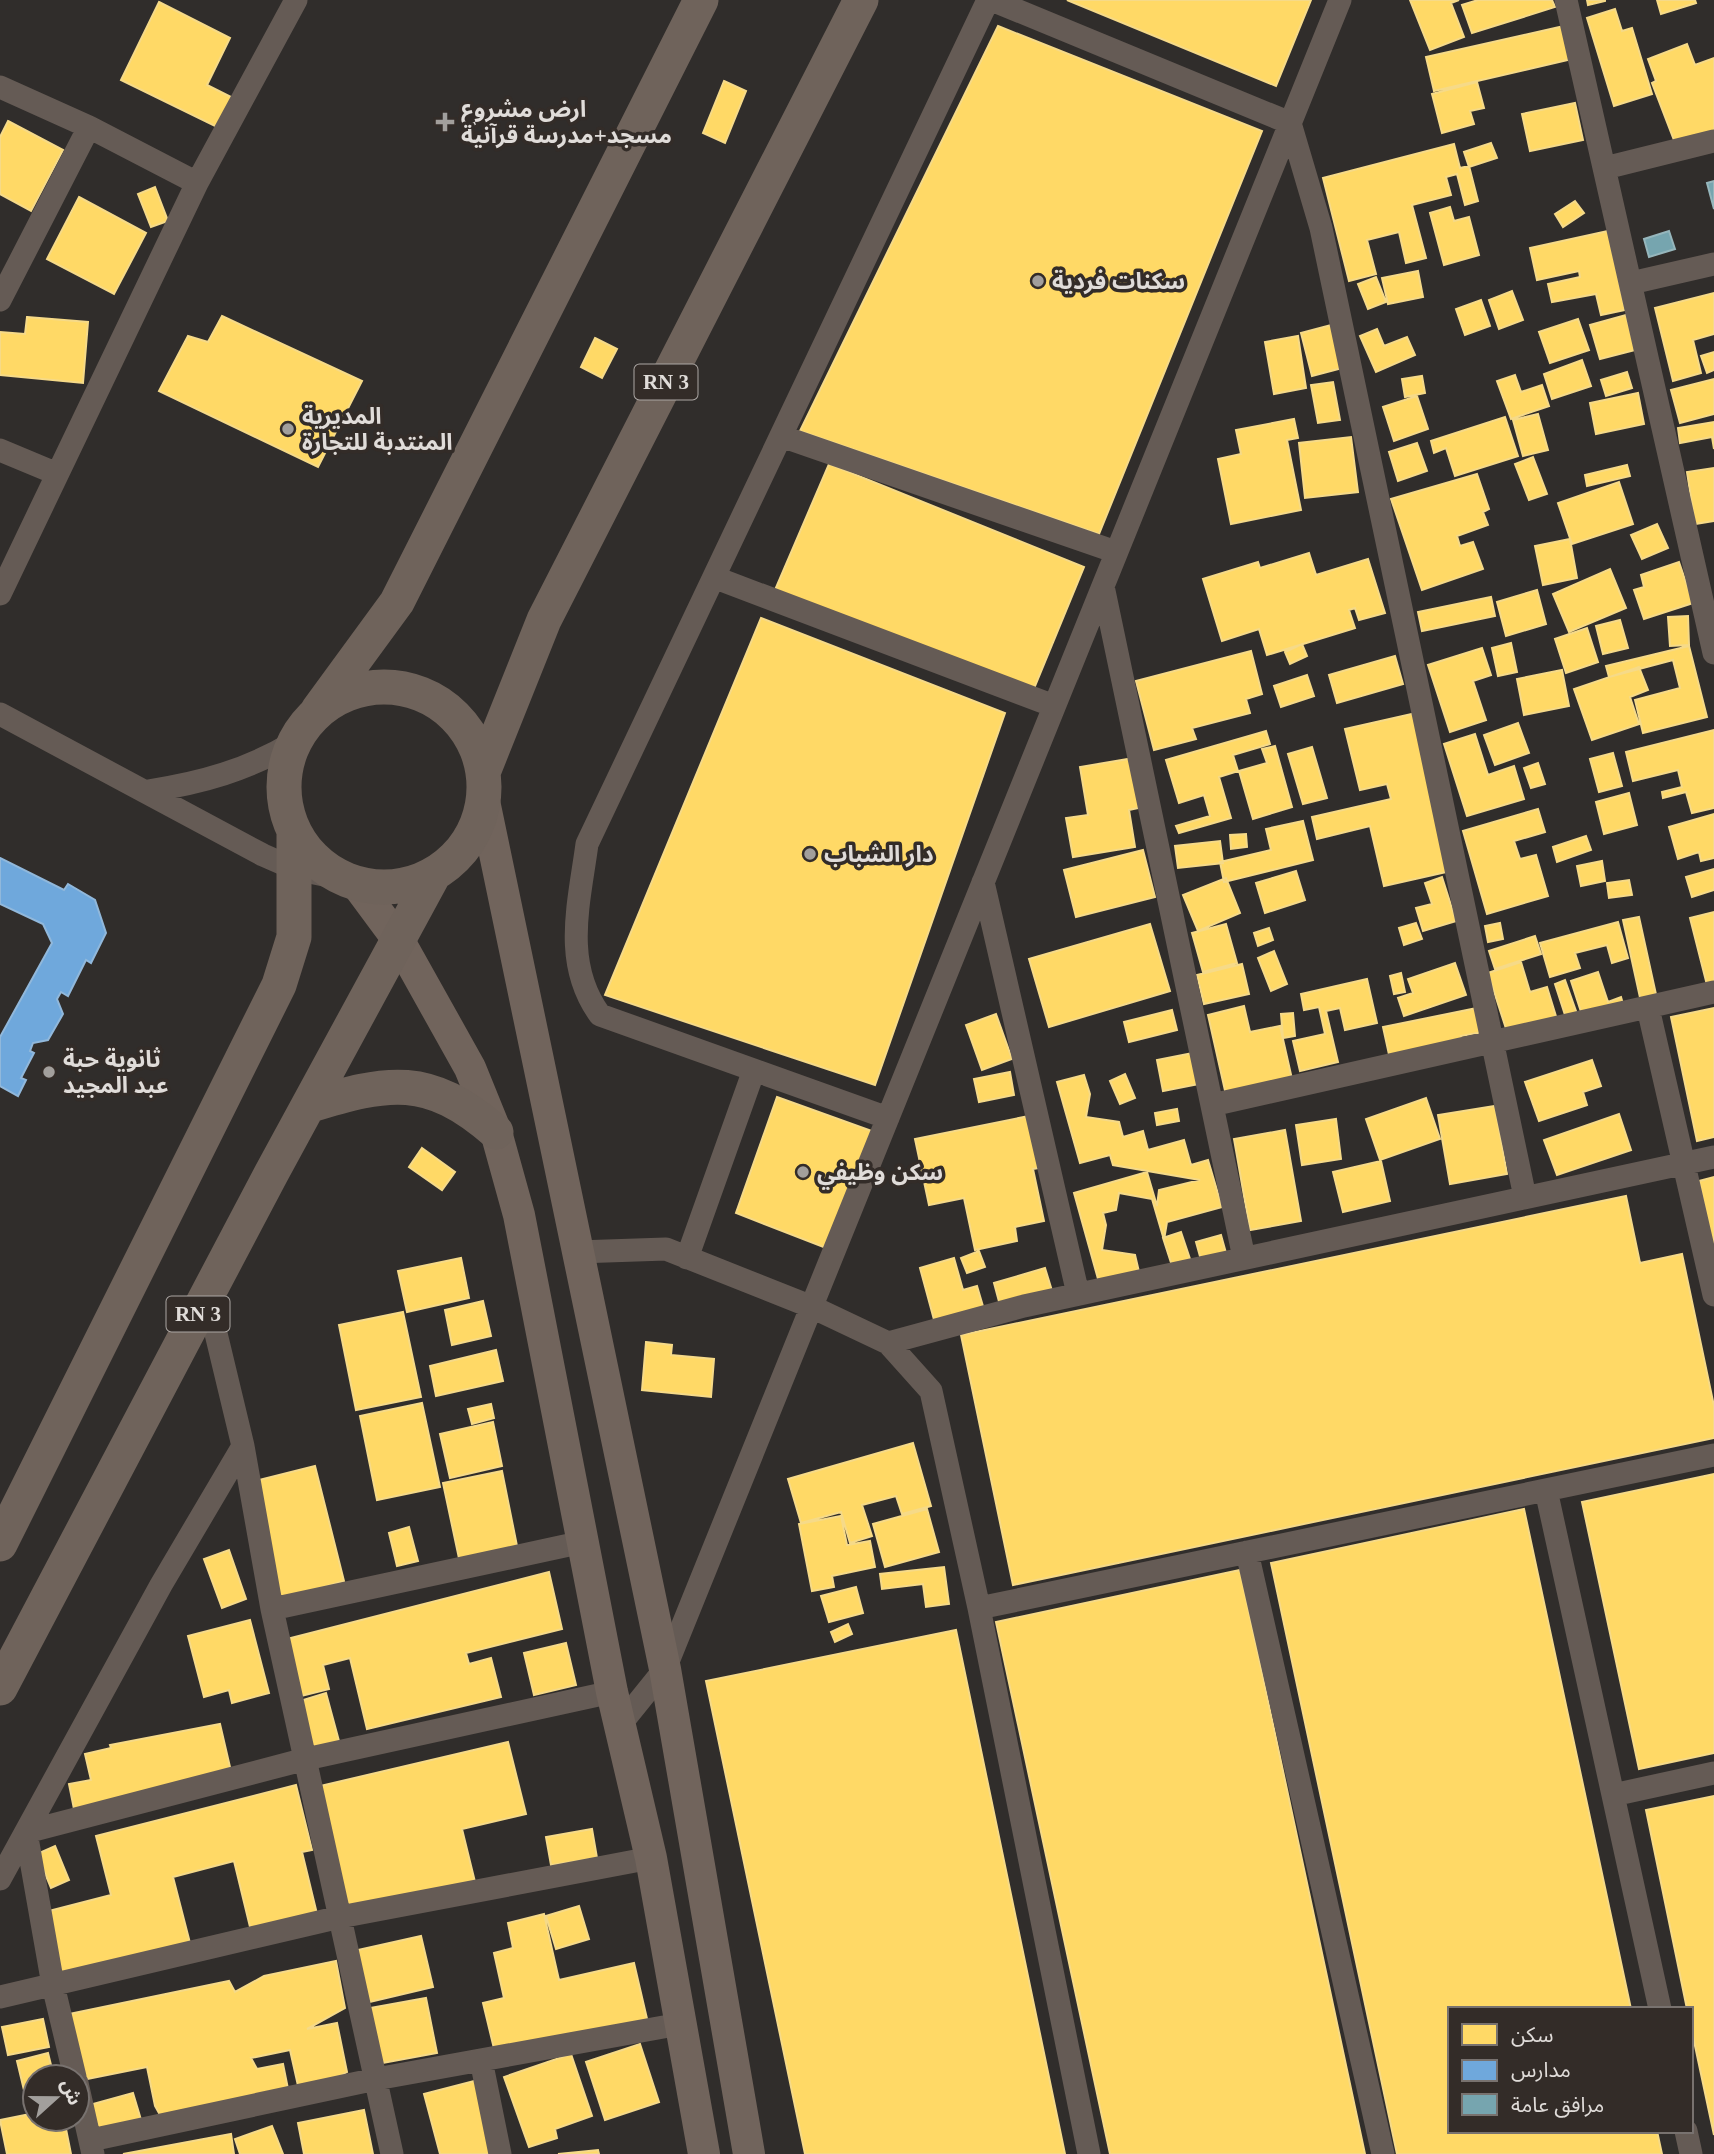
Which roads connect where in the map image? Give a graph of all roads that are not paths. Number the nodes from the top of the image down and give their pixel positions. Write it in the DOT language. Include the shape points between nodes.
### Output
graph roads {
  1 [pos="296,0"];
  2 [pos="701,0"];
  3 [pos="861,0"];
  4 [pos="990,0"];
  5 [pos="1340,0"];
  6 [pos="1566,0"];
  7 [pos="0,87"];
  8 [pos="1290,123"];
  9 [pos="89,127"];
  10 [pos="1714,141"];
  11 [pos="1605,169"];
  12 [pos="197,183"];
  13 [pos="1714,264"];
  14 [pos="1631,283"];
  15 [pos="0,300"];
  16 [pos="781,436"];
  17 [pos="0,450"];
  18 [pos="55,473"];
  19 [pos="1116,552"];
  20 [pos="716,578"];
  21 [pos="1103,586"];
  22 [pos="0,594"];
  23 [pos="1714,653"];
  24 [pos="1054,706"];
  25 [pos="318,710"];
  26 [pos="0,714"];
  27 [pos="294,742"];
  28 [pos="484,785"];
  29 [pos="148,791"];
  30 [pos="294,831"];
  31 [pos="295,869"];
  32 [pos="434,874"];
  33 [pos="352,882"];
  34 [pos="983,882"];
  35 [pos="398,940"];
  36 [pos="1714,992"];
  37 [pos="1648,1008"];
  38 [pos="1493,1043"];
  39 [pos="754,1070"];
  40 [pos="1212,1105"];
  41 [pos="308,1106"];
  42 [pos="888,1118"];
  43 [pos="496,1132"];
  44 [pos="1714,1157"];
  45 [pos="1684,1163"];
  46 [pos="1525,1198"];
  47 [pos="577,1252"];
  48 [pos="687,1258"];
  49 [pos="1244,1258"];
  50 [pos="1078,1294"];
  51 [pos="1714,1295"];
  52 [pos="207,1296"];
  53 [pos="812,1307"];
  54 [pos="888,1343"];
  55 [pos="243,1446"];
  56 [pos="1714,1455"];
  57 [pos="1546,1490"];
  58 [pos="583,1542"];
  59 [pos="0,1544"];
  60 [pos="1247,1552"];
  61 [pos="978,1608"];
  62 [pos="272,1609"];
  63 [pos="666,1669"];
  64 [pos="0,1688"];
  65 [pos="612,1692"];
  66 [pos="619,1726"];
  67 [pos="306,1759"];
  68 [pos="1714,1773"];
  69 [pos="1613,1795"];
  70 [pos="26,1832"];
  71 [pos="650,1858"];
  72 [pos="0,1879"];
  73 [pos="340,1917"];
  74 [pos="53,1984"];
  75 [pos="0,1997"];
  76 [pos="1660,2007"];
  77 [pos="680,2024"];
  78 [pos="481,2060"];
  79 [pos="72,2063"];
  80 [pos="376,2080"];
  81 [pos="1687,2133"];
  82 [pos="92,2147"];
  83 [pos="392,2154"];
  84 [pos="499,2154"];
  85 [pos="704,2154"];
  86 [pos="749,2154"];
  87 [pos="1089,2154"];
  88 [pos="1383,2154"];
  89 [pos="1692,2154"];
  1 -- 12 [label="street"];
  2 -- 25 [label="main road" via="397,602"];
  3 -- 28 [label="main road, RN 3" via="544,620"];
  4 -- 8 [label="street"];
  4 -- 16 [label="street"];
  5 -- 8 [label="street"];
  6 -- 11 [label="street"];
  7 -- 9 [label="street"];
  8 -- 19 [label="street"];
  8 -- 38 [label="street" via="1321,228"];
  9 -- 12 [label="street"];
  9 -- 15 [label="street"];
  10 -- 11 [label="street"];
  11 -- 14 [label="street"];
  12 -- 18 [label="street"];
  13 -- 14 [label="street"];
  14 -- 23 [label="street"];
  16 -- 19 [label="street"];
  16 -- 20 [label="street"];
  17 -- 18 [label="street"];
  18 -- 22 [label="street"];
  19 -- 21 [label="street"];
  20 -- 24 [label="street"];
  20 -- 39 [label="street" via="587,844 575,942 585,994 600,1016"];
  21 -- 24 [label="street"];
  21 -- 40 [label="street"];
  24 -- 34 [label="street"];
  25 -- 27 [label="main road"];
  25 -- 28 [label="main road" via="343,694 373,686 403,687 432,698 456,716 474,741"];
  26 -- 29 [label="street"];
  27 -- 29 [label="street" via="220,777"];
  27 -- 30 [label="main road" via="285,771 285,802"];
  28 -- 32 [label="main road" via="470,838 458,855"];
  28 -- 47 [label="main road"];
  29 -- 31 [label="street"];
  30 -- 31 [label="main road"];
  30 -- 33 [label="main road" via="317,860"];
  31 -- 33 [label="street"];
  31 -- 59 [label="main road" via="294,937 279,985"];
  32 -- 33 [label="main road" via="383,888"];
  32 -- 35 [label="main road, RN 3"];
  33 -- 35 [label="main road"];
  34 -- 42 [label="street"];
  34 -- 50 [label="street"];
  35 -- 41 [label="main road, RN 3"];
  35 -- 43 [label="main road" via="470,1068"];
  36 -- 37 [label="street"];
  37 -- 38 [label="street"];
  37 -- 45 [label="street"];
  38 -- 40 [label="street"];
  38 -- 46 [label="street"];
  39 -- 42 [label="street"];
  39 -- 48 [label="street"];
  40 -- 49 [label="street"];
  41 -- 43 [label="main road" via="366,1088 402,1086 437,1093 469,1109"];
  41 -- 52 [label="main road, RN 3"];
  42 -- 53 [label="street"];
  43 -- 58 [label="main road" via="519,1215"];
  44 -- 45 [label="street"];
  45 -- 46 [label="street"];
  45 -- 51 [label="street"];
  46 -- 49 [label="street"];
  47 -- 48 [label="street" via="666,1250"];
  47 -- 63 [label="main road"];
  48 -- 53 [label="street"];
  49 -- 50 [label="street"];
  50 -- 54 [label="street"];
  52 -- 55 [label="street"];
  52 -- 64 [label="main road, RN 3"];
  53 -- 54 [label="street"];
  53 -- 63 [label="street"];
  54 -- 61 [label="street" via="931,1391"];
  55 -- 62 [label="street"];
  55 -- 70 [label="street" via="160,1585"];
  56 -- 57 [label="street"];
  57 -- 60 [label="street"];
  57 -- 69 [label="street"];
  58 -- 62 [label="street"];
  58 -- 65 [label="main road"];
  60 -- 61 [label="street"];
  60 -- 88 [label="street"];
  61 -- 87 [label="street"];
  62 -- 67 [label="street"];
  63 -- 66 [label="street"];
  63 -- 86 [label="main road"];
  65 -- 66 [label="main road"];
  65 -- 67 [label="street"];
  66 -- 71 [label="main road"];
  67 -- 70 [label="street"];
  67 -- 73 [label="street"];
  68 -- 69 [label="street"];
  69 -- 76 [label="street"];
  70 -- 72 [label="street"];
  70 -- 74 [label="street"];
  71 -- 73 [label="street"];
  71 -- 77 [label="main road"];
  73 -- 74 [label="street"];
  73 -- 80 [label="street"];
  74 -- 75 [label="street"];
  74 -- 79 [label="street"];
  77 -- 78 [label="street"];
  77 -- 85 [label="main road"];
  78 -- 80 [label="street"];
  78 -- 84 [label="street"];
  80 -- 82 [label="street"];
  80 -- 83 [label="street"];
  81 -- 89 [label="street"];
}
